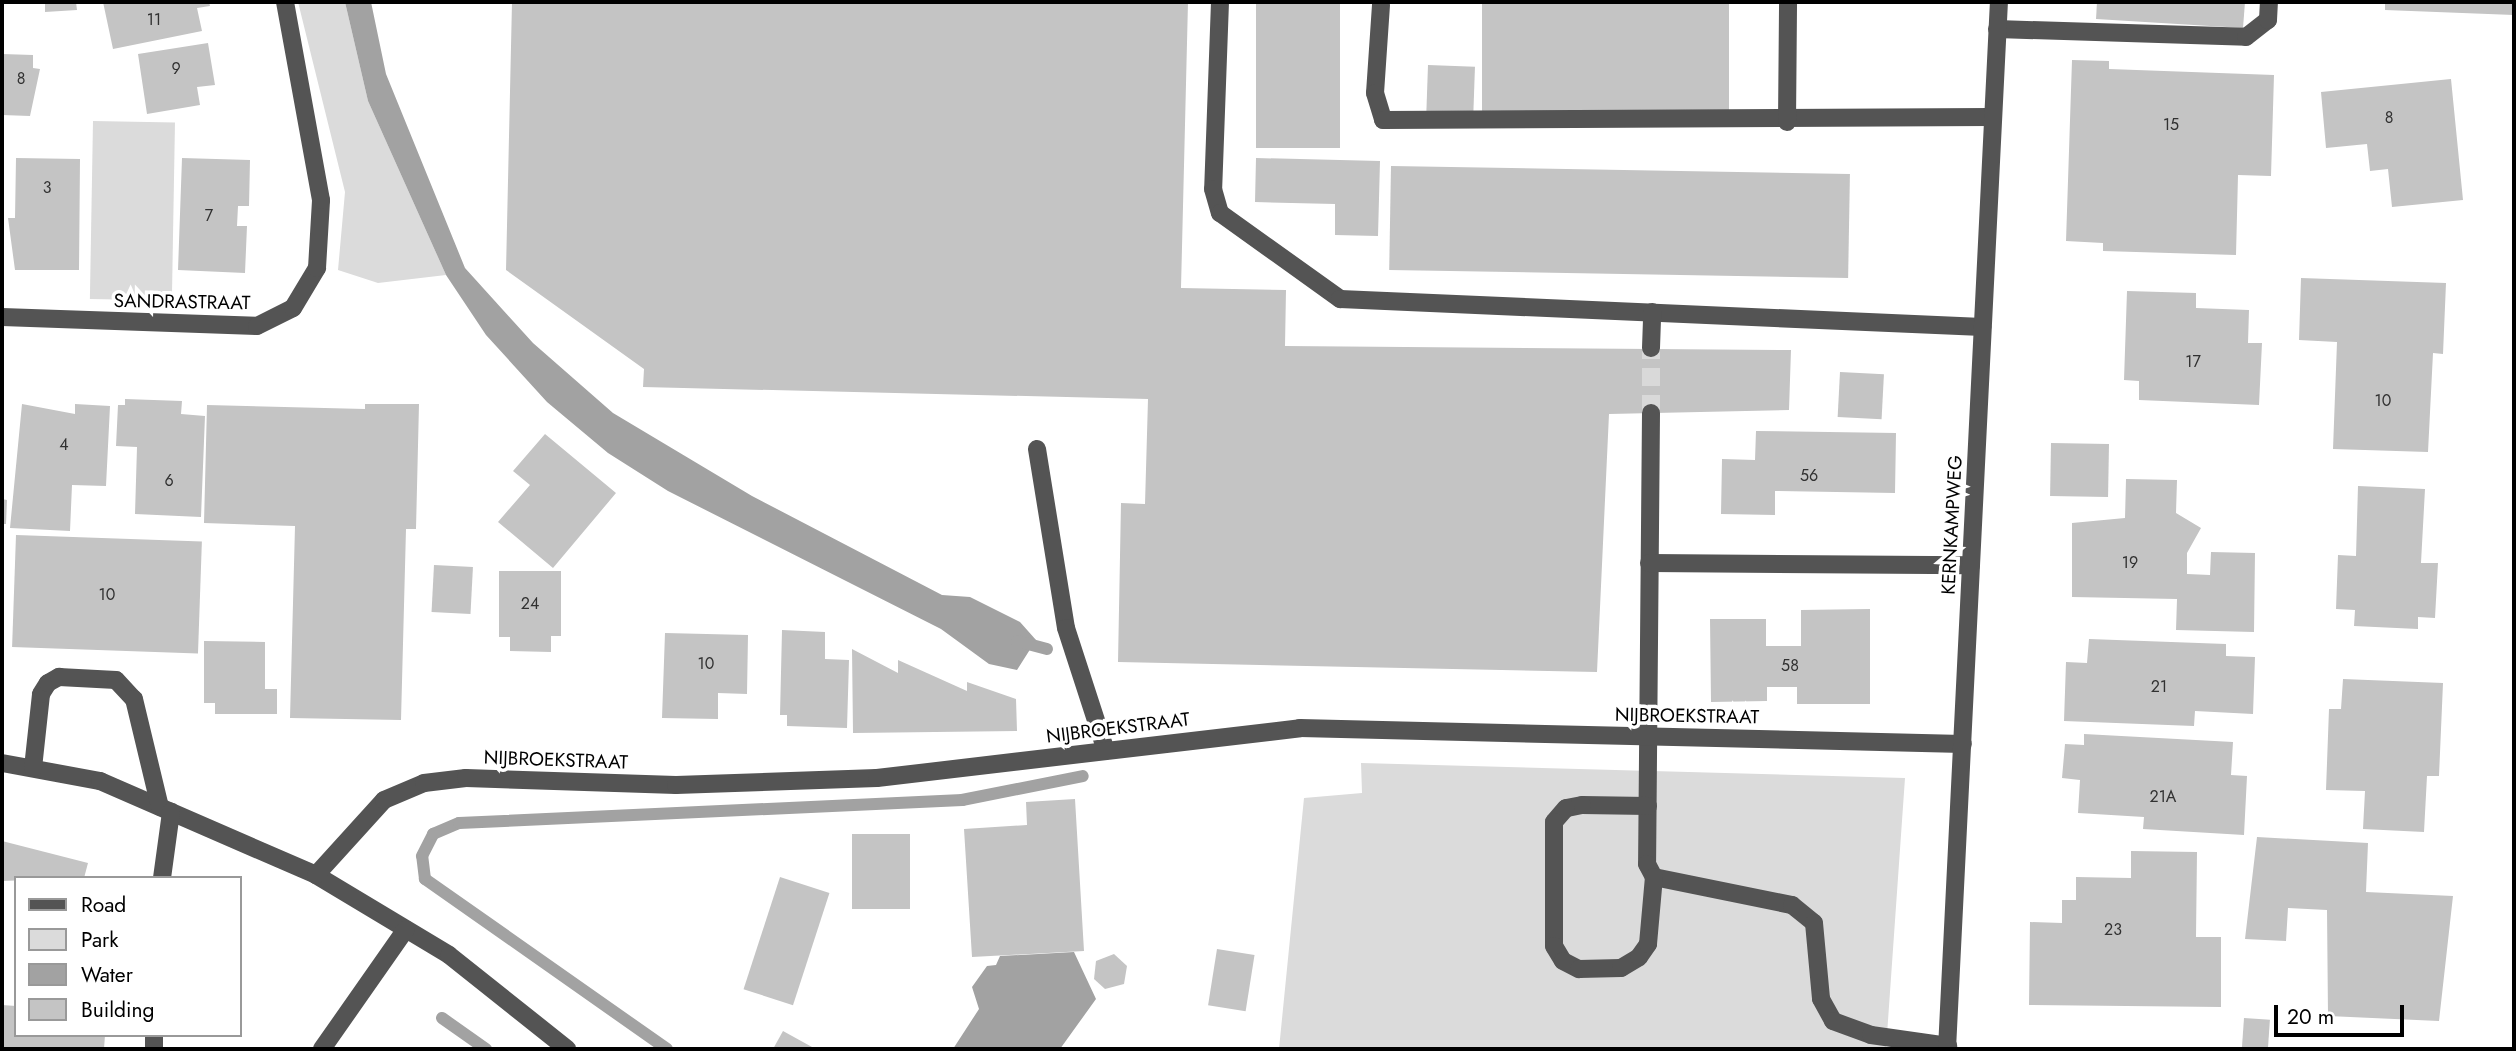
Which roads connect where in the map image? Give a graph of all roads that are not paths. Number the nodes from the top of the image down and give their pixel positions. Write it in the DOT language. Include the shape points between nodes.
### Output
graph roads {
  1 [pos="285,2"];
  2 [pos="1220,2"];
  3 [pos="1788,2"];
  4 [pos="1998,2"];
  5 [pos="2269,2"];
  6 [pos="1381,5"];
  7 [pos="1997,29"];
  8 [pos="1991,117"];
  9 [pos="1787,122"];
  10 [pos="1652,313"];
  11 [pos="2,317"];
  12 [pos="1982,327"];
  13 [pos="1651,348"];
  14 [pos="1651,413"];
  15 [pos="1037,449"];
  16 [pos="1648,563"];
  17 [pos="1971,565"];
  18 [pos="1648,736"];
  19 [pos="1963,744"];
  20 [pos="1106,751"];
  21 [pos="2,763"];
  22 [pos="33,768"];
  23 [pos="1648,806"];
  24 [pos="165,809"];
  25 [pos="316,875"];
  26 [pos="162,876"];
  27 [pos="1654,877"];
  28 [pos="406,929"];
  29 [pos="1947,1047"];
  30 [pos="322,1049"];
  31 [pos="567,1049"];
  1 -- 11 [label="street, SANDRASTRAAT" via="321,200 317,268 293,308 257,326"];
  2 -- 10 [label="street" via="1213,189 1220,213 1314,285 1340,299"];
  3 -- 9 [label="street"];
  4 -- 7 [label="street, KERNKAMPWEG"];
  5 -- 7 [label="street" via="2268,20 2246,37"];
  6 -- 9 [label="street" via="1375,93 1383,120"];
  7 -- 8 [label="street, KERNKAMPWEG"];
  8 -- 9 [label="street"];
  8 -- 12 [label="street, KERNKAMPWEG"];
  10 -- 12 [label="street"];
  10 -- 13 [label="street"];
  12 -- 17 [label="street, KERNKAMPWEG"];
  14 -- 16 [label="street"];
  15 -- 20 [label="street" via="1066,628"];
  16 -- 17 [label="street"];
  16 -- 18 [label="street"];
  17 -- 19 [label="street, KERNKAMPWEG"];
  18 -- 19 [label="street, NIJBROEKSTRAAT"];
  18 -- 20 [label="street, NIJBROEKSTRAAT" via="1300,728"];
  18 -- 23 [label="street"];
  19 -- 29 [label="street, KERNKAMPWEG"];
  20 -- 25 [label="street, NIJBROEKSTRAAT" via="877,778 676,785 466,778 424,783 384,800"];
  21 -- 22 [label="street"];
  22 -- 24 [label="street" via="100,780"];
  22 -- 24 [label="street" via="41,694 48,683 59,677 116,680 134,699"];
  23 -- 27 [label="street" via="1647,864"];
  23 -- 27 [label="street" via="1566,808 1554,822 1554,946 1563,961 1579,969 1621,968 1639,957 1648,944"];
  24 -- 25 [label="street"];
  24 -- 26 [label="street"];
  25 -- 28 [label="street"];
  27 -- 29 [label="street" via="1792,905 1814,923 1821,999 1833,1021 1871,1035"];
  28 -- 30 [label="street"];
  28 -- 31 [label="street" via="449,955"];
}
